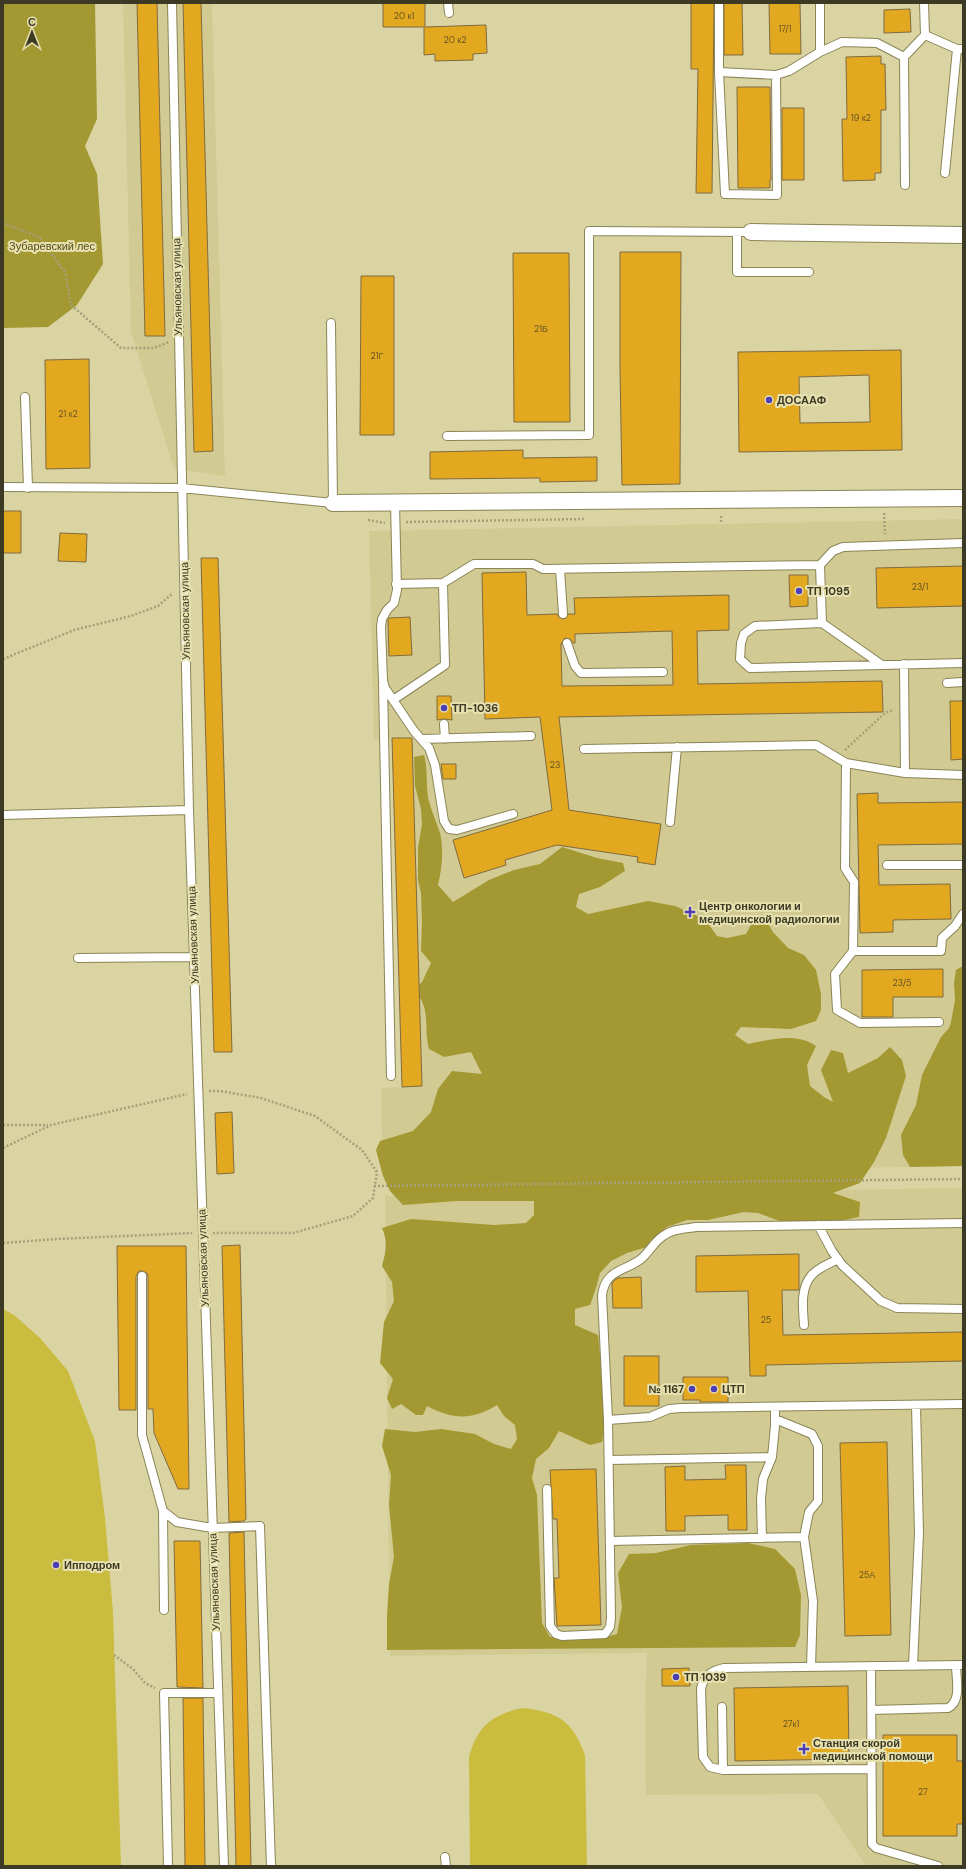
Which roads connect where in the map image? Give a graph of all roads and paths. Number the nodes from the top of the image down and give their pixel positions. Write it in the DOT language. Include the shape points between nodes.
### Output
graph roads {
  1 [pos="172,3"];
  2 [pos="448,3"];
  3 [pos="719,3"];
  4 [pos="820,3"];
  5 [pos="924,3"];
  6 [pos="449,13"];
  7 [pos="924,34"];
  8 [pos="960,49"];
  9 [pos="820,52"];
  10 [pos="904,57"];
  11 [pos="719,72"];
  12 [pos="776,75"];
  13 [pos="946,173"];
  14 [pos="905,185"];
  15 [pos="3,223"];
  16 [pos="744,232"];
  17 [pos="963,235"];
  18 [pos="809,272"];
  19 [pos="331,323"];
  20 [pos="178,338"];
  21 [pos="26,397"];
  22 [pos="447,436"];
  23 [pos="3,487"];
  24 [pos="28,488"];
  25 [pos="181,488"];
  26 [pos="963,498"];
  27 [pos="333,503"];
  28 [pos="395,503"];
  29 [pos="884,513"];
  30 [pos="721,516"];
  31 [pos="884,520"];
  32 [pos="721,524"];
  33 [pos="963,543"];
  34 [pos="820,565"];
  35 [pos="560,569"];
  36 [pos="443,583"];
  37 [pos="396,584"];
  38 [pos="184,585"];
  39 [pos="563,614"];
  40 [pos="822,623"];
  41 [pos="567,643"];
  42 [pos="3,659"];
  43 [pos="963,662"];
  44 [pos="882,664"];
  45 [pos="904,664"];
  46 [pos="663,672"];
  47 [pos="383,681"];
  48 [pos="963,682"];
  49 [pos="947,683"];
  50 [pos="393,700"];
  51 [pos="905,706"];
  52 [pos="444,724"];
  53 [pos="531,736"];
  54 [pos="421,739"];
  55 [pos="445,739"];
  56 [pos="677,747"];
  57 [pos="584,749"];
  58 [pos="838,758"];
  59 [pos="846,763"];
  60 [pos="905,772"];
  61 [pos="963,775"];
  62 [pos="189,810"];
  63 [pos="513,814"];
  64 [pos="3,815"];
  65 [pos="670,822"];
  66 [pos="887,865"];
  67 [pos="963,865"];
  68 [pos="963,914"];
  69 [pos="853,951"];
  70 [pos="194,957"];
  71 [pos="78,958"];
  72 [pos="939,1022"];
  73 [pos="391,1076"];
  74 [pos="51,1124"];
  75 [pos="3,1125"];
  76 [pos="963,1178"];
  77 [pos="374,1186"];
  78 [pos="963,1223"];
  79 [pos="818,1225"];
  80 [pos="838,1259"];
  81 [pos="142,1276"];
  82 [pos="963,1309"];
  83 [pos="804,1325"];
  84 [pos="963,1404"];
  85 [pos="916,1405"];
  86 [pos="775,1407"];
  87 [pos="775,1419"];
  88 [pos="608,1420"];
  89 [pos="772,1457"];
  90 [pos="609,1460"];
  91 [pos="547,1489"];
  92 [pos="163,1511"];
  93 [pos="212,1528"];
  94 [pos="804,1537"];
  95 [pos="762,1538"];
  96 [pos="610,1541"];
  97 [pos="164,1610"];
  98 [pos="114,1655"];
  99 [pos="959,1665"];
  100 [pos="870,1666"];
  101 [pos="913,1666"];
  102 [pos="811,1667"];
  103 [pos="218,1692"];
  104 [pos="164,1693"];
  105 [pos="722,1708"];
  106 [pos="870,1710"];
  107 [pos="870,1769"];
  108 [pos="723,1770"];
  109 [pos="446,1857"];
  110 [pos="168,1866"];
  111 [pos="224,1866"];
  112 [pos="271,1866"];
  113 [pos="446,1866"];
  114 [pos="938,1866"];
  1 -- 20 [label="lane, Ульяновская улица"];
  2 -- 6 [label="lane"];
  3 -- 11 [label="lane"];
  4 -- 9 [label="lane"];
  5 -- 7 [label="lane"];
  7 -- 8 [label="lane"];
  7 -- 10 [label="lane"];
  8 -- 13 [label="lane"];
  9 -- 10 [label="lane" via="842,42 877,43"];
  9 -- 12 [label="lane" via="790,71"];
  10 -- 14 [label="lane"];
  11 -- 12 [label="lane"];
  11 -- 12 [label="lane" via="725,194 777,195"];
  15 -- 20 [label="path" via="39,237 65,272 71,305 121,348 154,348"];
  16 -- 17 [label="street"];
  16 -- 18 [label="lane" via="737,272"];
  16 -- 22 [label="lane" via="589,231 589,435"];
  19 -- 27 [label="lane"];
  20 -- 25 [label="lane, Ульяновская улица"];
  21 -- 24 [label="lane"];
  23 -- 24 [label="lane"];
  24 -- 25 [label="lane"];
  25 -- 27 [label="lane"];
  25 -- 38 [label="lane, Ульяновская улица"];
  26 -- 28 [label="street"];
  27 -- 28 [label="street"];
  28 -- 37 [label="lane"];
  29 -- 31 [label="path"];
  30 -- 32 [label="path"];
  33 -- 34 [label="lane" via="844,548 833,551"];
  34 -- 35 [label="lane"];
  34 -- 40 [label="lane"];
  35 -- 36 [label="lane" via="543,569 533,564 474,564"];
  35 -- 39 [label="lane"];
  36 -- 37 [label="lane"];
  36 -- 50 [label="lane" via="445,665"];
  37 -- 47 [label="lane" via="394,603 382,619"];
  38 -- 42 [label="path" via="158,606 131,616 74,630"];
  38 -- 62 [label="lane, Ульяновская улица"];
  40 -- 44 [label="lane"];
  40 -- 44 [label="lane" via="755,626 744,634 740,659 750,668"];
  41 -- 46 [label="lane" via="575,666 581,673"];
  43 -- 45 [label="lane"];
  44 -- 45 [label="lane"];
  45 -- 51 [label="lane"];
  47 -- 50 [label="lane"];
  47 -- 73 [label="lane"];
  48 -- 49 [label="lane"];
  50 -- 54 [label="lane"];
  51 -- 58 [label="path" via="885,713"];
  51 -- 60 [label="lane"];
  52 -- 55 [label="lane"];
  53 -- 55 [label="lane"];
  54 -- 55 [label="lane"];
  54 -- 63 [label="lane" via="429,748 435,765 444,821 449,829 457,830"];
  56 -- 57 [label="lane"];
  56 -- 58 [label="lane" via="816,745"];
  56 -- 65 [label="lane"];
  58 -- 59 [label="lane"];
  59 -- 60 [label="lane"];
  59 -- 69 [label="lane" via="845,868 854,882"];
  60 -- 61 [label="lane"];
  62 -- 64 [label="lane"];
  62 -- 70 [label="lane, Ульяновская улица"];
  66 -- 67 [label="lane"];
  68 -- 69 [label="lane" via="942,938 941,951"];
  69 -- 72 [label="lane" via="835,974 837,1010 860,1023"];
  70 -- 71 [label="lane"];
  70 -- 93 [label="lane, Ульяновская улица"];
  74 -- 75 [label="path"];
  76 -- 77 [label="path"];
  78 -- 79 [label="lane"];
  79 -- 80 [label="lane"];
  79 -- 88 [label="lane" via="696,1227 674,1230 663,1236 640,1260 615,1272 603,1285 602,1294"];
  80 -- 82 [label="lane" via="869,1292 897,1308"];
  80 -- 83 [label="lane" via="820,1269 808,1281 803,1298"];
  81 -- 92 [label="lane" via="142,1435"];
  84 -- 85 [label="lane"];
  85 -- 86 [label="lane"];
  85 -- 101 [label="lane" via="919,1533"];
  86 -- 87 [label="lane"];
  86 -- 88 [label="lane" via="681,1408 669,1409 650,1417"];
  87 -- 89 [label="lane"];
  87 -- 94 [label="lane" via="812,1434 818,1446 818,1501 809,1512"];
  88 -- 90 [label="lane"];
  89 -- 90 [label="lane"];
  89 -- 95 [label="lane" via="763,1479"];
  90 -- 96 [label="lane"];
  91 -- 96 [label="lane" via="549,1618 550,1626 556,1634 605,1634 610,1627"];
  92 -- 93 [label="lane" via="177,1522"];
  92 -- 97 [label="lane"];
  93 -- 103 [label="lane, Ульяновская улица"];
  93 -- 112 [label="lane" via="260,1526"];
  94 -- 95 [label="lane"];
  94 -- 102 [label="lane" via="813,1601"];
  95 -- 96 [label="lane"];
  98 -- 104 [label="path" via="134,1669 146,1683"];
  99 -- 101 [label="lane"];
  99 -- 106 [label="lane" via="957,1699 954,1705 948,1708"];
  100 -- 101 [label="lane"];
  100 -- 102 [label="lane"];
  100 -- 106 [label="lane"];
  102 -- 108 [label="lane" via="724,1668 708,1673 701,1688 703,1757 710,1767"];
  103 -- 104 [label="lane"];
  103 -- 111 [label="lane, Ульяновская улица"];
  104 -- 110 [label="lane"];
  105 -- 108 [label="lane"];
  106 -- 107 [label="lane"];
  107 -- 108 [label="lane"];
  107 -- 114 [label="lane" via="872,1844 876,1848"];
  109 -- 113 [label="lane"];
}
